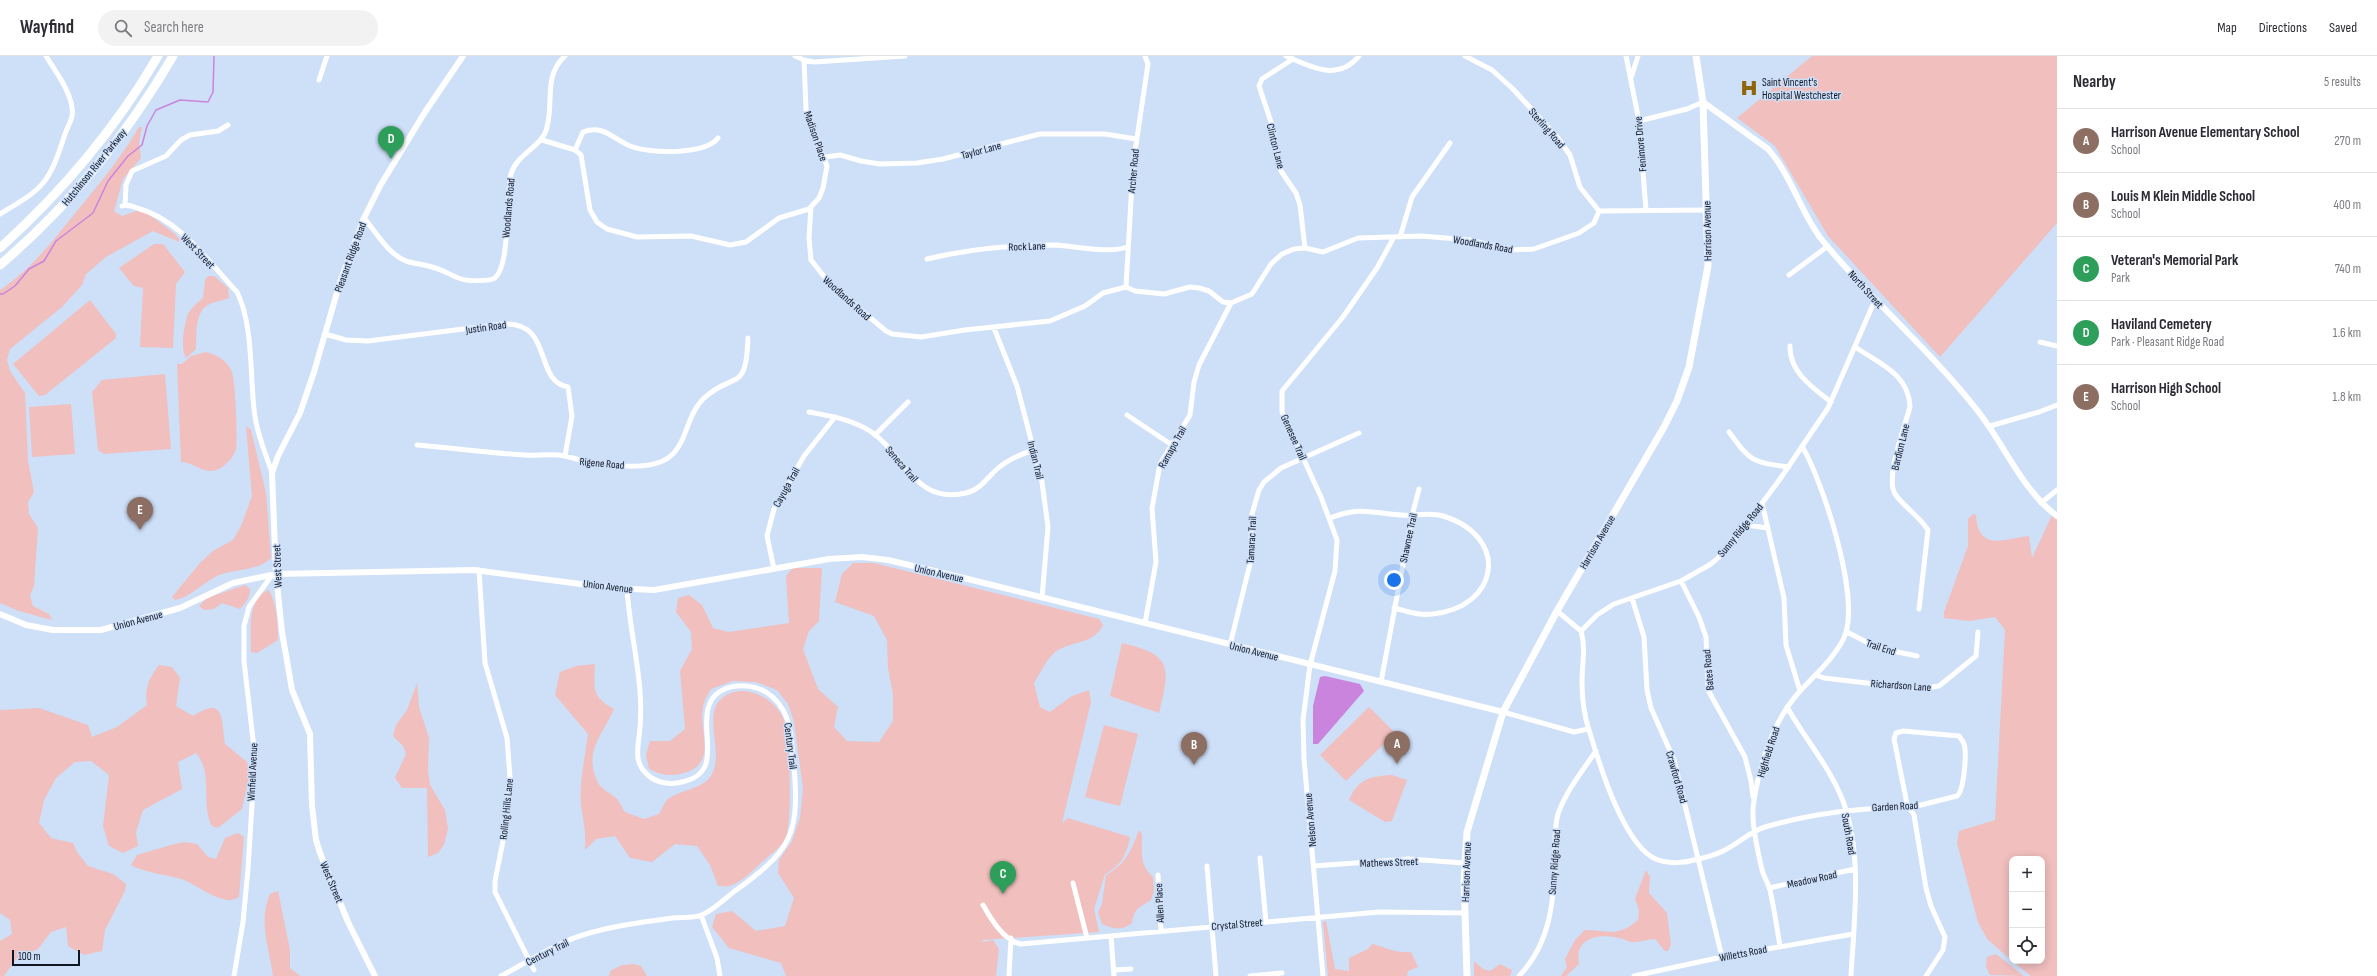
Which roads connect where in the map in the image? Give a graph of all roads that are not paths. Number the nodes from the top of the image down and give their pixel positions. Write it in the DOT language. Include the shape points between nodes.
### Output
graph roads {
  1 [pos="46,56"];
  2 [pos="158,56"];
  3 [pos="173,56"];
  4 [pos="326,56"];
  5 [pos="463,56"];
  6 [pos="565,56"];
  7 [pos="795,56"];
  8 [pos="905,56"];
  9 [pos="1145,56"];
  10 [pos="1286,56"];
  11 [pos="1359,56"];
  12 [pos="1464,56"];
  13 [pos="1626,56"];
  14 [pos="1638,56"];
  15 [pos="1696,56"];
  16 [pos="1294,59"];
  17 [pos="804,60"];
  18 [pos="1631,78"];
  19 [pos="319,80"];
  20 [pos="1703,102"];
  21 [pos="1639,121"];
  22 [pos="228,125"];
  23 [pos="718,138"];
  24 [pos="1136,139"];
  25 [pos="542,140"];
  26 [pos="1450,143"];
  27 [pos="575,150"];
  28 [pos="825,157"];
  29 [pos="811,207"];
  30 [pos="60,208"];
  31 [pos="1646,210"];
  32 [pos="1707,210"];
  33 [pos="1599,211"];
  34 [pos="0,214"];
  35 [pos="364,218"];
  36 [pos="1394,237"];
  37 [pos="1400,237"];
  38 [pos="1828,246"];
  39 [pos="1127,247"];
  40 [pos="0,248"];
  41 [pos="1305,248"];
  42 [pos="927,259"];
  43 [pos="0,266"];
  44 [pos="0,273"];
  45 [pos="1789,275"];
  46 [pos="1126,287"];
  47 [pos="1875,300"];
  48 [pos="1231,303"];
  49 [pos="994,328"];
  50 [pos="325,334"];
  51 [pos="748,338"];
  52 [pos="2040,342"];
  53 [pos="1790,346"];
  54 [pos="2057,346"];
  55 [pos="1855,347"];
  56 [pos="908,402"];
  57 [pos="1831,402"];
  58 [pos="2057,405"];
  59 [pos="809,412"];
  60 [pos="1127,415"];
  61 [pos="835,417"];
  62 [pos="1990,426"];
  63 [pos="1729,432"];
  64 [pos="1359,433"];
  65 [pos="874,435"];
  66 [pos="416,445"];
  67 [pos="1172,445"];
  68 [pos="1802,446"];
  69 [pos="1034,450"];
  70 [pos="565,456"];
  71 [pos="1303,458"];
  72 [pos="1789,466"];
  73 [pos="272,473"];
  74 [pos="1419,489"];
  75 [pos="2057,490"];
  76 [pos="1762,503"];
  77 [pos="2041,503"];
  78 [pos="1412,516"];
  79 [pos="2057,516"];
  80 [pos="1330,518"];
  81 [pos="1746,526"];
  82 [pos="1768,528"];
  83 [pos="774,569"];
  84 [pos="479,570"];
  85 [pos="274,574"];
  86 [pos="1681,581"];
  87 [pos="626,589"];
  88 [pos="1042,598"];
  89 [pos="1632,598"];
  90 [pos="1394,608"];
  91 [pos="1919,609"];
  92 [pos="1557,611"];
  93 [pos="0,614"];
  94 [pos="1145,623"];
  95 [pos="1581,631"];
  96 [pos="1847,632"];
  97 [pos="1978,632"];
  98 [pos="1230,645"];
  99 [pos="1917,656"];
  100 [pos="1310,665"];
  101 [pos="1816,675"];
  102 [pos="1381,682"];
  103 [pos="1800,692"];
  104 [pos="1787,708"];
  105 [pos="1503,712"];
  106 [pos="1588,729"];
  107 [pos="1596,751"];
  108 [pos="1753,802"];
  109 [pos="1908,807"];
  110 [pos="1846,811"];
  111 [pos="1755,831"];
  112 [pos="1260,858"];
  113 [pos="1699,859"];
  114 [pos="1464,863"];
  115 [pos="1207,866"];
  116 [pos="1314,866"];
  117 [pos="1855,869"];
  118 [pos="1158,875"];
  119 [pos="1073,883"];
  120 [pos="1770,888"];
  121 [pos="983,905"];
  122 [pos="1464,913"];
  123 [pos="701,916"];
  124 [pos="1318,918"];
  125 [pos="1266,922"];
  126 [pos="1212,926"];
  127 [pos="1161,931"];
  128 [pos="1853,934"];
  129 [pos="1111,936"];
  130 [pos="1011,938"];
  131 [pos="1087,938"];
  132 [pos="1780,946"];
  133 [pos="1722,957"];
  134 [pos="531,960"];
  135 [pos="1131,969"];
  136 [pos="1114,973"];
  137 [pos="1282,973"];
  138 [pos="1323,974"];
  139 [pos="234,976"];
  140 [pos="375,976"];
  141 [pos="501,976"];
  142 [pos="536,976"];
  143 [pos="720,976"];
  144 [pos="1009,976"];
  145 [pos="1216,976"];
  146 [pos="1250,976"];
  147 [pos="1467,976"];
  148 [pos="1520,976"];
  149 [pos="1634,976"];
  150 [pos="1851,976"];
  151 [pos="1926,976"];
  1 -- 34 [label="street" via="70,99 73,116 54,166 43,184 30,197"];
  2 -- 40 [label="highway, Hutchinson River Parkway" via="118,119 86,160 43,207"];
  3 -- 30 [label="highway, Hutchinson River Parkway" via="149,97 115,144"];
  4 -- 19 [label="street"];
  5 -- 35 [label="street, Pleasant Ridge Road" via="425,112 380,186"];
  6 -- 25 [label="street" via="556,66 549,87 549,118"];
  7 -- 17 [label="street"];
  8 -- 17 [label="street" via="814,62"];
  9 -- 24 [label="street, Archer Road" via="1148,64"];
  10 -- 16 [label="street"];
  11 -- 16 [label="street" via="1346,67 1326,72"];
  12 -- 33 [label="street, Sterling Road" via="1492,70 1558,138 1570,155 1580,188"];
  13 -- 18 [label="street, Fenimore Drive"];
  14 -- 18 [label="street, Fenimore Drive"];
  15 -- 20 [label="main road"];
  16 -- 41 [label="street, Clinton Lane" via="1262,79 1259,86 1272,124 1281,171 1296,193 1300,205"];
  17 -- 28 [label="street, Madison Place" via="806,110"];
  18 -- 21 [label="street, Fenimore Drive"];
  20 -- 21 [label="street"];
  20 -- 32 [label="main road, Harrison Avenue"];
  20 -- 38 [label="street, North Street" via="1768,149 1776,158 1821,239"];
  21 -- 31 [label="street, Fenimore Drive"];
  22 -- 73 [label="street, West Street" via="218,131 185,137 166,156 132,171 126,185 124,206 152,212 177,229 237,292 246,326 256,425"];
  23 -- 27 [label="street" via="709,146 693,150 652,151 630,146 602,130 590,129 583,132"];
  24 -- 28 [label="street, Taylor Lane" via="1105,134 1040,134 943,159 917,163 880,164 861,162 840,155"];
  24 -- 39 [label="street, Archer Road"];
  25 -- 27 [label="street"];
  25 -- 35 [label="street, Woodlands Road" via="519,160 512,173 508,190 504,259 499,274 493,279 467,280 404,260 392,252"];
  26 -- 37 [label="street" via="1412,197"];
  27 -- 29 [label="street" via="582,161 588,202 594,219 607,229 623,235 691,236 724,245 738,245 754,238 779,218"];
  28 -- 29 [label="street, Madison Place" via="827,171 823,188"];
  29 -- 49 [label="street, Woodlands Road" via="811,260 830,284 886,331 921,337"];
  30 -- 43 [label="highway, Hutchinson River Parkway"];
  30 -- 44 [label="highway" via="43,231"];
  31 -- 32 [label="street"];
  31 -- 33 [label="street"];
  32 -- 92 [label="main road, Harrison Avenue" via="1708,266 1705,290 1689,367 1682,387 1664,427"];
  33 -- 37 [label="street, Woodlands Road" via="1594,223 1579,233 1534,249 1511,250 1453,238"];
  35 -- 50 [label="street, Pleasant Ridge Road" via="340,282"];
  36 -- 37 [label="street, Woodlands Road"];
  36 -- 41 [label="street, Woodlands Road" via="1352,239 1323,252"];
  36 -- 71 [label="street, Genesee Trail" via="1377,268 1344,317 1282,391 1282,412"];
  38 -- 45 [label="street"];
  38 -- 47 [label="street, North Street"];
  39 -- 42 [label="street, Rock Lane" via="1112,250 1054,245 1005,247"];
  39 -- 46 [label="street, Archer Road"];
  41 -- 48 [label="street, Woodlands Road" via="1282,254 1264,273 1252,294"];
  46 -- 48 [label="street, Woodlands Road" via="1135,291 1164,294 1190,287 1199,288 1209,291 1223,302"];
  46 -- 49 [label="street, Woodlands Road" via="1103,293 1074,312 1050,321"];
  47 -- 55 [label="street, Sunny Ridge Road"];
  47 -- 62 [label="street, North Street" via="1950,377"];
  48 -- 67 [label="street, Ramapo Trail" via="1199,365 1190,415"];
  49 -- 69 [label="street, Indian Trail" via="1017,386"];
  50 -- 70 [label="street, Justin Road" via="346,340 368,341 503,324 524,326 532,334 551,374 557,382 568,387 572,416"];
  50 -- 73 [label="street, Pleasant Ridge Road" via="300,413"];
  51 -- 70 [label="street, Rigene Road" via="744,373 738,380 715,390 703,400 692,413 674,453 657,464 630,465 577,461"];
  52 -- 54 [label="street"];
  53 -- 57 [label="street" via="1792,360 1798,372"];
  55 -- 57 [label="street, Sunny Ridge Road"];
  55 -- 91 [label="street, Bardion Lane" via="1896,373 1910,400 1893,481 1897,496 1928,530"];
  56 -- 65 [label="street"];
  57 -- 68 [label="street, Sunny Ridge Road"];
  58 -- 62 [label="street"];
  59 -- 61 [label="street, Seneca Trail"];
  60 -- 67 [label="street"];
  61 -- 65 [label="street, Seneca Trail" via="850,421"];
  61 -- 83 [label="street, Cayuga Trail" via="804,456 774,509 767,536"];
  62 -- 77 [label="street, North Street" via="2022,479"];
  63 -- 72 [label="street" via="1750,459 1764,464"];
  64 -- 71 [label="street, Tamarac Trail"];
  65 -- 69 [label="street, Seneca Trail" via="920,484 945,495 969,493 982,485 997,468"];
  66 -- 70 [label="street, Rigene Road" via="524,455"];
  67 -- 94 [label="street, Ramapo Trail" via="1160,464 1154,490 1152,508 1156,562"];
  68 -- 72 [label="street, Sunny Ridge Road"];
  68 -- 96 [label="street, Highfield Road" via="1811,460 1824,493 1839,546 1847,588"];
  69 -- 88 [label="street, Indian Trail" via="1042,482 1048,527"];
  71 -- 80 [label="street, Genesee Trail"];
  71 -- 98 [label="street, Tamarac Trail" via="1275,472 1264,482 1256,496 1252,514 1250,564"];
  72 -- 76 [label="street, Sunny Ridge Road"];
  73 -- 85 [label="street, West Street"];
  74 -- 78 [label="street, Shawnee Trail"];
  75 -- 77 [label="street"];
  76 -- 81 [label="street, Sunny Ridge Road"];
  76 -- 82 [label="street"];
  77 -- 79 [label="street, North Street"];
  78 -- 80 [label="street" via="1363,509"];
  78 -- 90 [label="street, Shawnee Trail"];
  78 -- 90 [label="street" via="1442,516 1462,524 1484,544 1489,554 1489,568 1482,589 1465,604 1443,613 1431,614 1414,614"];
  80 -- 100 [label="street, Genesee Trail" via="1337,540 1335,571"];
  81 -- 82 [label="street"];
  81 -- 86 [label="street, Sunny Ridge Road" via="1728,549 1711,564"];
  82 -- 103 [label="street" via="1784,598 1786,645"];
  83 -- 87 [label="street, Union Avenue" via="654,590"];
  83 -- 88 [label="street, Union Avenue" via="829,559 862,557 888,560"];
  84 -- 85 [label="street, Union Avenue"];
  84 -- 87 [label="street, Union Avenue"];
  84 -- 134 [label="street, Rolling Hills Lane" via="485,663 506,737 510,777 510,796 495,892"];
  85 -- 93 [label="street, Union Avenue" via="233,583 180,608 101,630 53,630 26,625"];
  85 -- 139 [label="street, Winfield Avenue" via="249,607 244,626 244,661 255,757 243,922"];
  85 -- 140 [label="street, West Street" via="287,672 310,734 312,806 316,840 344,911"];
  86 -- 89 [label="street, Sunny Ridge Road"];
  86 -- 108 [label="street, Bates Road" via="1706,637 1708,690 1745,756"];
  87 -- 123 [label="street, Century Trail" via="642,707 638,763 649,777 663,782 678,783 694,778 704,770 708,753 709,704 732,686 746,686 766,692 782,706 788,720 796,791 791,835 775,859"];
  88 -- 94 [label="street, Union Avenue"];
  89 -- 95 [label="street, Sunny Ridge Road" via="1614,604 1597,615"];
  89 -- 113 [label="street, Crawford Road" via="1644,637 1647,690 1651,708 1674,760"];
  90 -- 102 [label="street, Shawnee Trail"];
  92 -- 95 [label="street"];
  92 -- 105 [label="main road, Harrison Avenue"];
  94 -- 98 [label="street, Union Avenue"];
  95 -- 106 [label="street" via="1582,683"];
  96 -- 99 [label="street, Trail End" via="1878,648"];
  96 -- 101 [label="street, Highfield Road" via="1843,641"];
  97 -- 101 [label="street, Richardson Lane" via="1976,656 1934,688 1918,689"];
  98 -- 100 [label="street, Union Avenue"];
  100 -- 102 [label="street, Union Avenue"];
  100 -- 116 [label="street, Nelson Avenue" via="1303,720"];
  101 -- 103 [label="street, Highfield Road"];
  102 -- 105 [label="street, Union Avenue"];
  103 -- 104 [label="street, Highfield Road"];
  104 -- 108 [label="street, Highfield Road" via="1769,743"];
  104 -- 110 [label="street, South Road" via="1827,767"];
  105 -- 106 [label="street, Union Avenue" via="1574,732"];
  105 -- 114 [label="main road, Harrison Avenue" via="1470,822"];
  106 -- 107 [label="street"];
  107 -- 113 [label="street" via="1619,814 1644,851 1658,860 1671,863"];
  107 -- 148 [label="street, Sunny Ridge Road" via="1558,814 1554,882 1548,925 1532,962"];
  108 -- 111 [label="street, Highfield Road"];
  109 -- 109 [label="street, Garden Road" via="1894,742 1896,733 1903,731 1959,736 1965,748 1960,794"];
  109 -- 110 [label="street, Garden Road"];
  109 -- 151 [label="street" via="1914,815 1931,906 1945,937 1942,950"];
  110 -- 111 [label="street, Garden Road" via="1810,816"];
  110 -- 117 [label="street, South Road"];
  111 -- 113 [label="street" via="1723,851"];
  111 -- 120 [label="street" via="1762,871"];
  112 -- 125 [label="street"];
  113 -- 133 [label="street, Crawford Road"];
  114 -- 116 [label="street, Mathews Street" via="1409,860"];
  114 -- 122 [label="main road, Harrison Avenue"];
  115 -- 126 [label="street"];
  116 -- 124 [label="street, Nelson Avenue"];
  117 -- 120 [label="street, Meadow Road"];
  117 -- 128 [label="street, South Road"];
  118 -- 127 [label="street, Allen Place"];
  119 -- 131 [label="street"];
  120 -- 132 [label="street"];
  121 -- 130 [label="street" via="993,922"];
  122 -- 124 [label="street, Crystal Street" via="1407,911"];
  122 -- 147 [label="main road, Harrison Avenue"];
  123 -- 134 [label="street, Century Trail" via="607,928 580,936"];
  123 -- 143 [label="street" via="717,958"];
  124 -- 125 [label="street, Crystal Street"];
  124 -- 138 [label="street, Nelson Avenue"];
  125 -- 126 [label="street, Crystal Street"];
  126 -- 127 [label="street, Crystal Street"];
  126 -- 145 [label="street"];
  127 -- 129 [label="street, Crystal Street"];
  128 -- 132 [label="street, Willetts Road"];
  128 -- 150 [label="street, South Road"];
  129 -- 131 [label="street, Crystal Street"];
  129 -- 136 [label="street"];
  130 -- 131 [label="street, Crystal Street" via="1021,944"];
  130 -- 144 [label="street"];
  132 -- 133 [label="street, Willetts Road"];
  133 -- 149 [label="street, Willetts Road"];
  134 -- 141 [label="street, Century Trail"];
  134 -- 142 [label="street, Rolling Hills Lane"];
  135 -- 136 [label="street"];
  137 -- 146 [label="street"];
}
